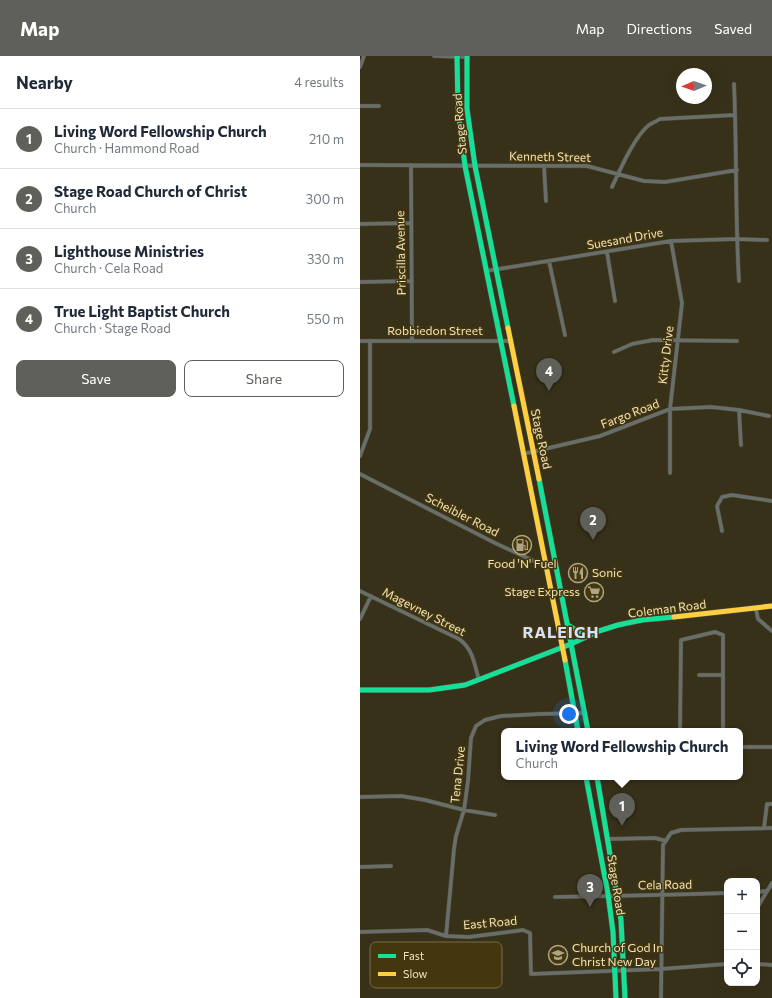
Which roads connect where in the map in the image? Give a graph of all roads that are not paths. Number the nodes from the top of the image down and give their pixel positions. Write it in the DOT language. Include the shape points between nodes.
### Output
graph roads {
  1 [pos="364,56"];
  2 [pos="434,56"];
  3 [pos="457,56"];
  4 [pos="467,56"];
  5 [pos="360,67"];
  6 [pos="734,84"];
  7 [pos="360,106"];
  8 [pos="379,106"];
  9 [pos="735,115"];
  10 [pos="360,165"];
  11 [pos="411,165"];
  12 [pos="465,166"];
  13 [pos="475,166"];
  14 [pos="544,166"];
  15 [pos="737,170"];
  16 [pos="618,174"];
  17 [pos="612,187"];
  18 [pos="546,201"];
  19 [pos="411,223"];
  20 [pos="360,224"];
  21 [pos="736,239"];
  22 [pos="767,240"];
  23 [pos="671,241"];
  24 [pos="607,252"];
  25 [pos="549,261"];
  26 [pos="496,269"];
  27 [pos="486,270"];
  28 [pos="412,281"];
  29 [pos="739,281"];
  30 [pos="360,282"];
  31 [pos="615,301"];
  32 [pos="565,335"];
  33 [pos="412,340"];
  34 [pos="677,340"];
  35 [pos="360,341"];
  36 [pos="370,341"];
  37 [pos="500,341"];
  38 [pos="510,341"];
  39 [pos="737,341"];
  40 [pos="614,352"];
  41 [pos="670,409"];
  42 [pos="740,410"];
  43 [pos="769,416"];
  44 [pos="741,445"];
  45 [pos="533,452"];
  46 [pos="523,454"];
  47 [pos="360,456"];
  48 [pos="360,474"];
  49 [pos="670,474"];
  50 [pos="772,501"];
  51 [pos="722,531"];
  52 [pos="547,567"];
  53 [pos="557,568"];
  54 [pos="360,591"];
  55 [pos="371,596"];
  56 [pos="772,606"];
  57 [pos="756,609"];
  58 [pos="360,619"];
  59 [pos="568,625"];
  60 [pos="772,631"];
  61 [pos="593,634"];
  62 [pos="571,644"];
  63 [pos="562,648"];
  64 [pos="723,674"];
  65 [pos="699,675"];
  66 [pos="478,680"];
  67 [pos="360,690"];
  68 [pos="575,713"];
  69 [pos="585,713"];
  70 [pos="578,728"];
  71 [pos="588,728"];
  72 [pos="680,728"];
  73 [pos="723,728"];
  74 [pos="743,746"];
  75 [pos="772,747"];
  76 [pos="587,780"];
  77 [pos="598,780"];
  78 [pos="360,796"];
  79 [pos="772,804"];
  80 [pos="464,810"];
  81 [pos="495,815"];
  82 [pos="764,828"];
  83 [pos="772,828"];
  84 [pos="608,839"];
  85 [pos="666,841"];
  86 [pos="391,866"];
  87 [pos="360,867"];
  88 [pos="772,883"];
  89 [pos="766,891"];
  90 [pos="760,892"];
  91 [pos="724,893"];
  92 [pos="608,895"];
  93 [pos="618,895"];
  94 [pos="662,896"];
  95 [pos="556,897"];
  96 [pos="760,902"];
  97 [pos="360,932"];
  98 [pos="446,936"];
  99 [pos="724,964"];
  100 [pos="760,964"];
  101 [pos="772,965"];
  102 [pos="661,969"];
  103 [pos="615,970"];
  104 [pos="624,970"];
  105 [pos="616,998"];
  106 [pos="625,998"];
  107 [pos="661,998"];
  1 -- 5 [label="street"];
  2 -- 3 [label="street"];
  3 -- 4 [label="street"];
  3 -- 12 [label="main road, Stage Road" via="458,109"];
  4 -- 13 [label="main road, Stage Road" via="467,109"];
  6 -- 9 [label="street"];
  7 -- 8 [label="street"];
  9 -- 15 [label="street"];
  9 -- 16 [label="street" via="660,120 649,125 637,139"];
  10 -- 11 [label="street, Kenneth Street"];
  11 -- 12 [label="street, Kenneth Street"];
  11 -- 19 [label="street, Priscilla Avenue"];
  12 -- 13 [label="street, Kenneth Street"];
  12 -- 27 [label="main road, Stage Road"];
  13 -- 14 [label="street, Kenneth Street"];
  13 -- 26 [label="main road, Stage Road"];
  14 -- 16 [label="street, Kenneth Street" via="587,166"];
  14 -- 18 [label="street"];
  15 -- 16 [label="street, Kenneth Street" via="665,182 644,181"];
  15 -- 21 [label="street"];
  16 -- 17 [label="street"];
  19 -- 20 [label="street"];
  19 -- 28 [label="street, Priscilla Avenue"];
  21 -- 22 [label="street, Suesand Drive"];
  21 -- 23 [label="street, Suesand Drive"];
  21 -- 29 [label="street"];
  23 -- 24 [label="street, Suesand Drive"];
  23 -- 34 [label="street, Kitty Drive" via="682,303"];
  24 -- 25 [label="street, Suesand Drive"];
  24 -- 31 [label="street"];
  25 -- 26 [label="street, Suesand Drive"];
  25 -- 32 [label="street"];
  26 -- 27 [label="street, Suesand Drive"];
  26 -- 38 [label="main road, Stage Road"];
  27 -- 37 [label="main road, Stage Road"];
  28 -- 30 [label="street"];
  28 -- 33 [label="street, Priscilla Avenue"];
  33 -- 36 [label="street, Robbiedon Street"];
  33 -- 37 [label="street, Robbiedon Street"];
  34 -- 39 [label="street"];
  34 -- 40 [label="street" via="653,340 632,344"];
  34 -- 41 [label="street, Kitty Drive"];
  35 -- 36 [label="street, Robbiedon Street"];
  36 -- 47 [label="street" via="370,429"];
  37 -- 38 [label="street, Robbiedon Street"];
  37 -- 46 [label="main road, Stage Road"];
  38 -- 45 [label="main road, Stage Road"];
  41 -- 42 [label="street, Fargo Road" via="711,407"];
  41 -- 45 [label="street, Fargo Road" via="600,436"];
  41 -- 49 [label="street, Kitty Drive"];
  42 -- 43 [label="street, Fargo Road"];
  42 -- 44 [label="street"];
  45 -- 46 [label="street, Fargo Road"];
  45 -- 53 [label="main road, Stage Road"];
  46 -- 52 [label="main road, Stage Road"];
  48 -- 52 [label="street, Scheibler Road"];
  50 -- 51 [label="street" via="722,497 717,506"];
  52 -- 53 [label="street, Scheibler Road"];
  52 -- 63 [label="main road, Stage Road"];
  53 -- 59 [label="main road, Stage Road"];
  54 -- 55 [label="street, Magevney Street"];
  55 -- 58 [label="street"];
  55 -- 66 [label="street, Magevney Street" via="466,644"];
  56 -- 57 [label="main road, Coleman Road"];
  57 -- 60 [label="street" via="758,619"];
  57 -- 61 [label="main road, Coleman Road" via="642,620"];
  59 -- 61 [label="main road" via="577,631"];
  59 -- 62 [label="main road, Stage Road"];
  61 -- 62 [label="main road, Coleman Road"];
  62 -- 63 [label="main road, Coleman Road"];
  62 -- 69 [label="main road, Stage Road"];
  63 -- 66 [label="main road, Coleman Road"];
  63 -- 68 [label="main road, Stage Road"];
  64 -- 65 [label="street"];
  64 -- 72 [label="street" via="723,635 715,632 681,640"];
  64 -- 73 [label="street"];
  66 -- 67 [label="main road, Coleman Road" via="465,685 428,690"];
  68 -- 69 [label="street, Tena Drive"];
  68 -- 70 [label="main road, Stage Road"];
  68 -- 80 [label="street, Tena Drive" via="501,716 485,720 476,726 471,738"];
  69 -- 71 [label="main road, Stage Road"];
  74 -- 75 [label="street"];
  76 -- 92 [label="main road, Stage Road"];
  77 -- 84 [label="main road, Stage Road"];
  78 -- 80 [label="street" via="401,796"];
  79 -- 82 [label="street" via="767,804"];
  80 -- 81 [label="street"];
  80 -- 98 [label="street, Tena Drive" via="454,849"];
  82 -- 83 [label="street"];
  82 -- 85 [label="street" via="680,830 671,833"];
  84 -- 85 [label="street" via="655,838"];
  84 -- 93 [label="main road, Stage Road"];
  85 -- 94 [label="street" via="663,844 662,857"];
  86 -- 87 [label="street"];
  88 -- 89 [label="street"];
  89 -- 90 [label="street"];
  89 -- 96 [label="street"];
  91 -- 94 [label="street, Cela Road"];
  92 -- 93 [label="street, Cela Road"];
  92 -- 95 [label="street, Cela Road"];
  92 -- 103 [label="main road, Stage Road"];
  93 -- 94 [label="street, Cela Road"];
  93 -- 104 [label="main road, Stage Road"];
  94 -- 102 [label="street"];
  97 -- 98 [label="street, East Road" via="428,930"];
  98 -- 103 [label="street, East Road" via="469,937 523,930 530,933 531,974"];
  99 -- 102 [label="street, East Road"];
  100 -- 101 [label="street"];
  102 -- 104 [label="street, East Road"];
  102 -- 107 [label="street"];
  103 -- 104 [label="street, East Road"];
  103 -- 105 [label="main road, Stage Road"];
  104 -- 106 [label="main road, Stage Road"];
}
